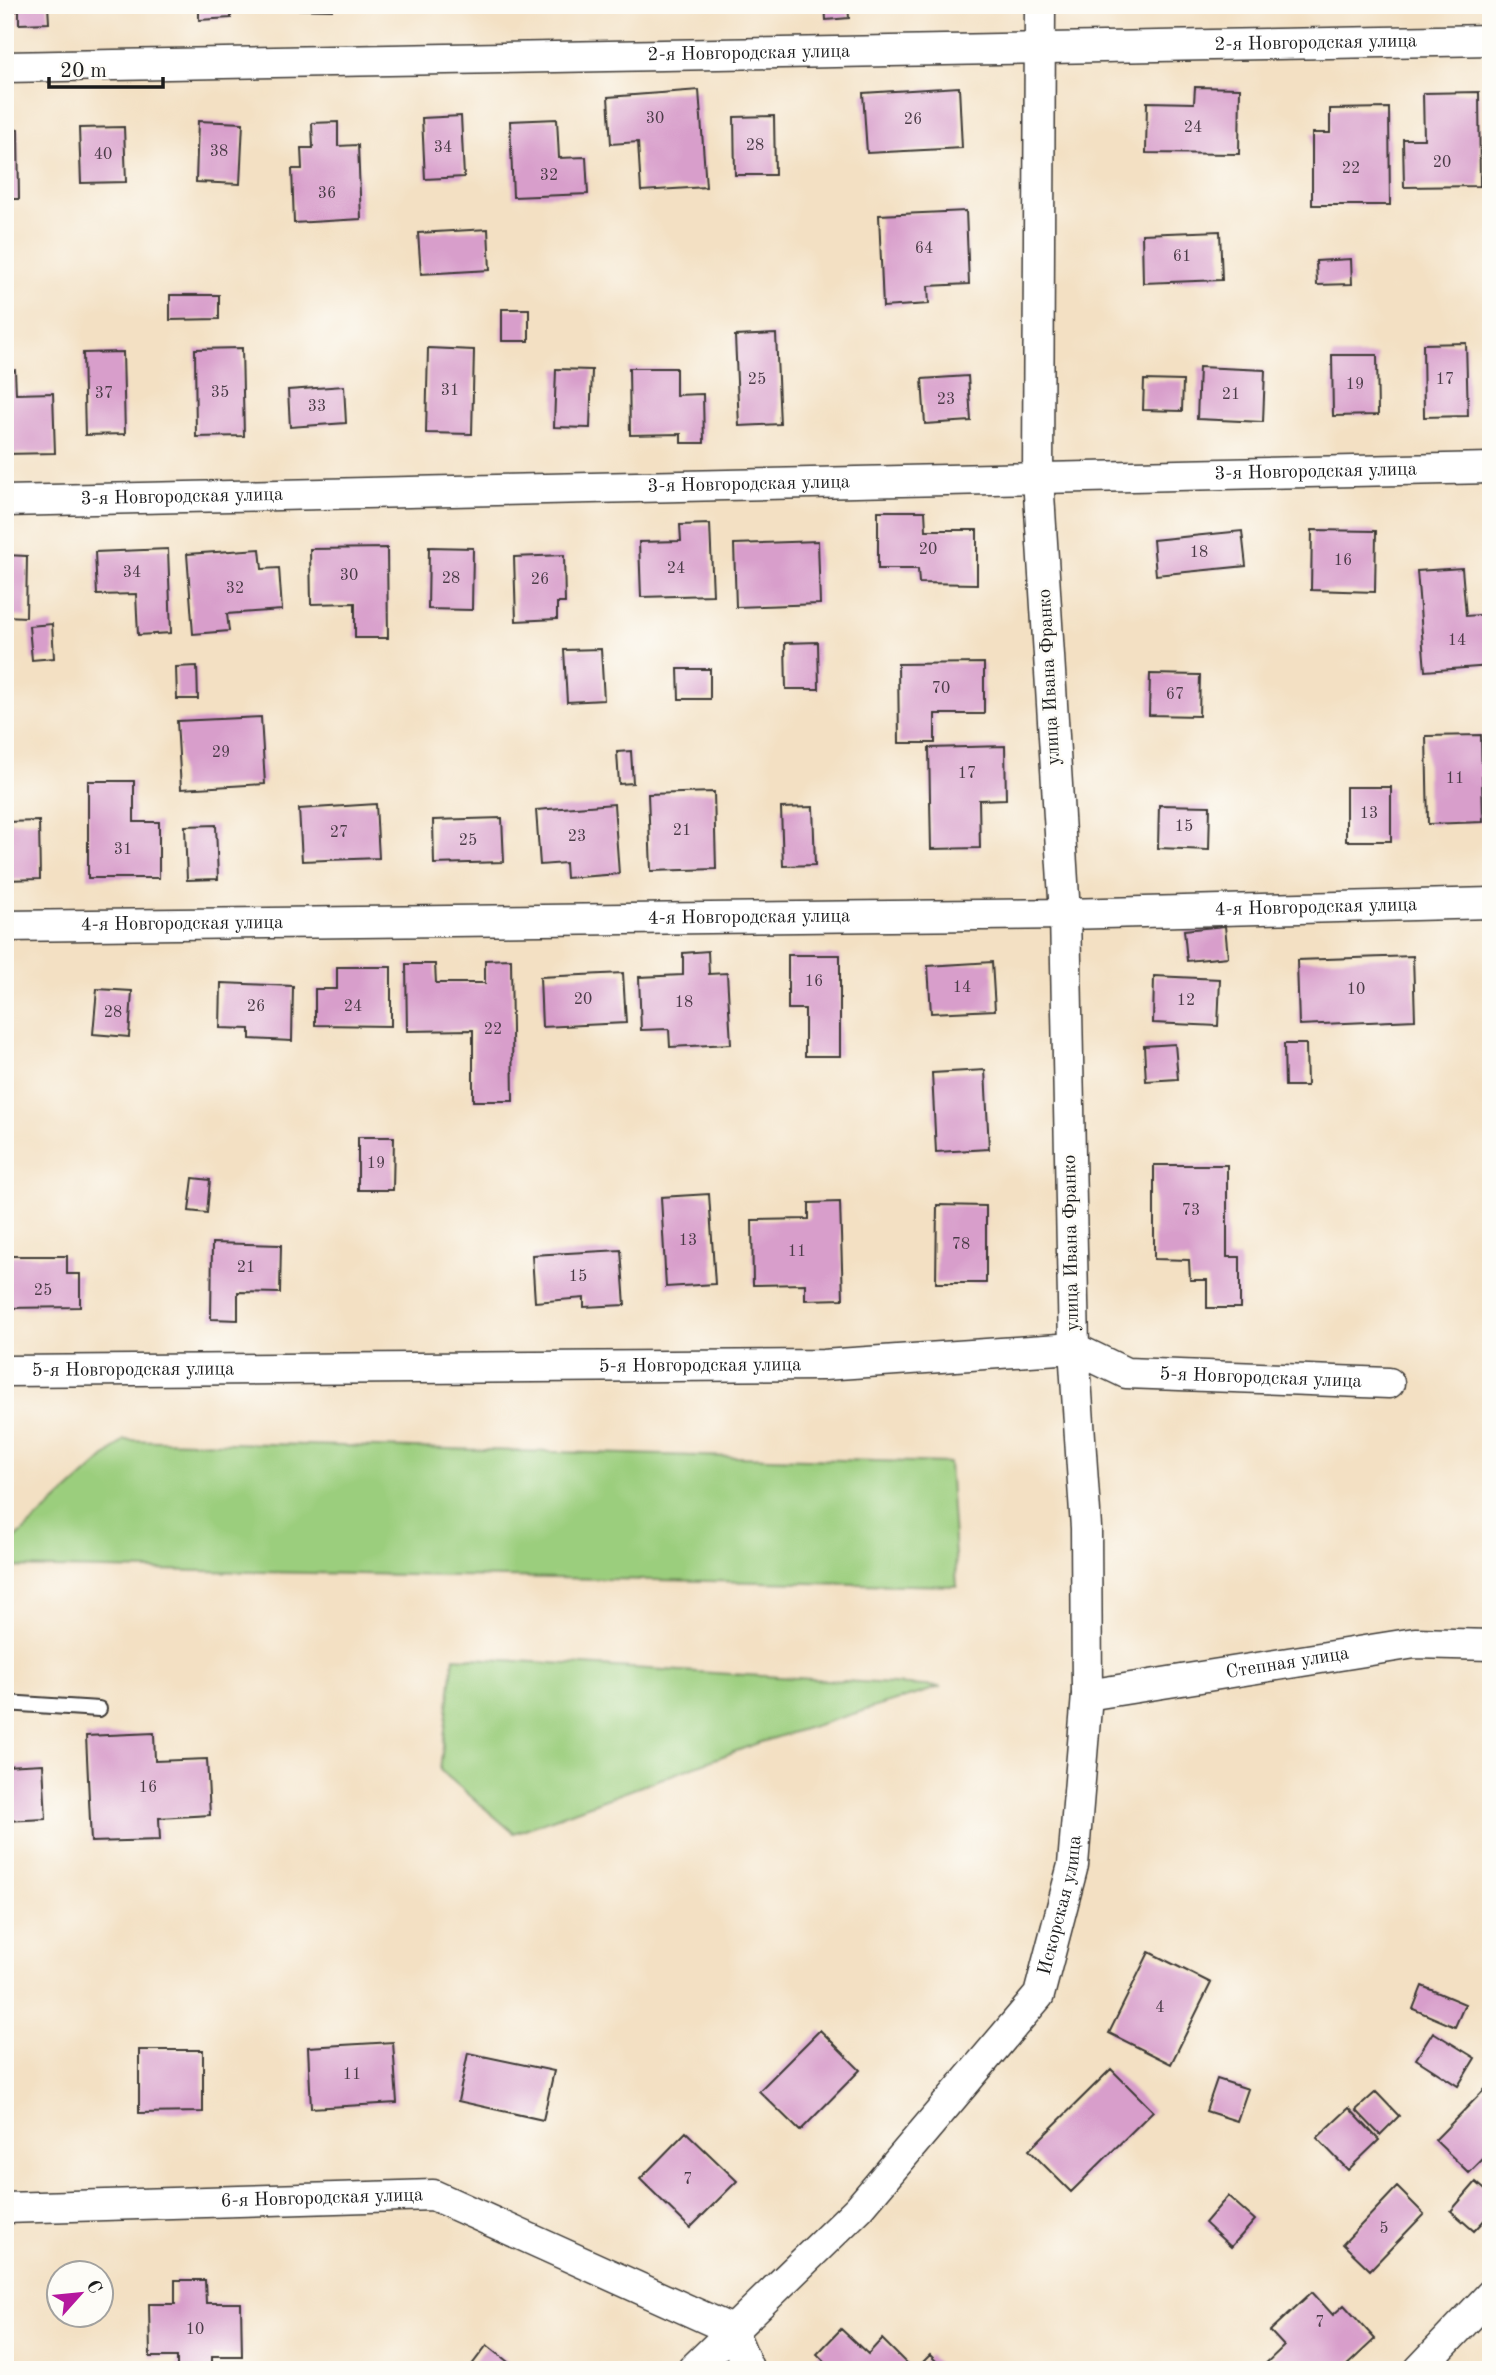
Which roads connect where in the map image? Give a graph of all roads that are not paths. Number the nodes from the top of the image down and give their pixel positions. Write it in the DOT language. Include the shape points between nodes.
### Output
graph roads {
  1 [pos="1040,5"];
  2 [pos="1491,40"];
  3 [pos="1041,48"];
  4 [pos="5,67"];
  5 [pos="1491,468"];
  6 [pos="1038,478"];
  7 [pos="5,501"];
  8 [pos="1491,903"];
  9 [pos="1065,914"];
  10 [pos="5,926"];
  11 [pos="1074,1348"];
  12 [pos="5,1371"];
  13 [pos="1389,1383"];
  14 [pos="1491,1644"];
  15 [pos="1087,1695"];
  16 [pos="5,1703"];
  17 [pos="99,1709"];
  18 [pos="5,2208"];
  19 [pos="1491,2294"];
  20 [pos="732,2330"];
  21 [pos="692,2370"];
  22 [pos="749,2370"];
  23 [pos="1419,2370"];
  1 -- 3 [label="street, улица Ивана Франко"];
  2 -- 3 [label="street, 2-я Новгородская улица"];
  3 -- 4 [label="street, 2-я Новгородская улица"];
  3 -- 6 [label="street, улица Ивана Франко"];
  5 -- 6 [label="street, 3-я Новгородская улица"];
  6 -- 7 [label="street, 3-я Новгородская улица"];
  6 -- 9 [label="street, улица Ивана Франко"];
  8 -- 9 [label="street, 4-я Новгородская улица"];
  9 -- 10 [label="street, 4-я Новгородская улица"];
  9 -- 11 [label="street, улица Ивана Франко"];
  11 -- 12 [label="street, 5-я Новгородская улица" via="823,1364"];
  11 -- 13 [label="street, 5-я Новгородская улица" via="1126,1373"];
  11 -- 15 [label="street, Искорская улица" via="1086,1528"];
  14 -- 15 [label="street, Степная улица" via="1415,1643"];
  15 -- 20 [label="street, Искорская улица" via="1073,1866 1039,1995 859,2208"];
  16 -- 17 [label="lane"];
  18 -- 20 [label="street, 6-я Новгородская улица" via="433,2195"];
  19 -- 23 [label="street"];
  20 -- 21 [label="street, Искорская улица"];
  20 -- 22 [label="street"];
}
